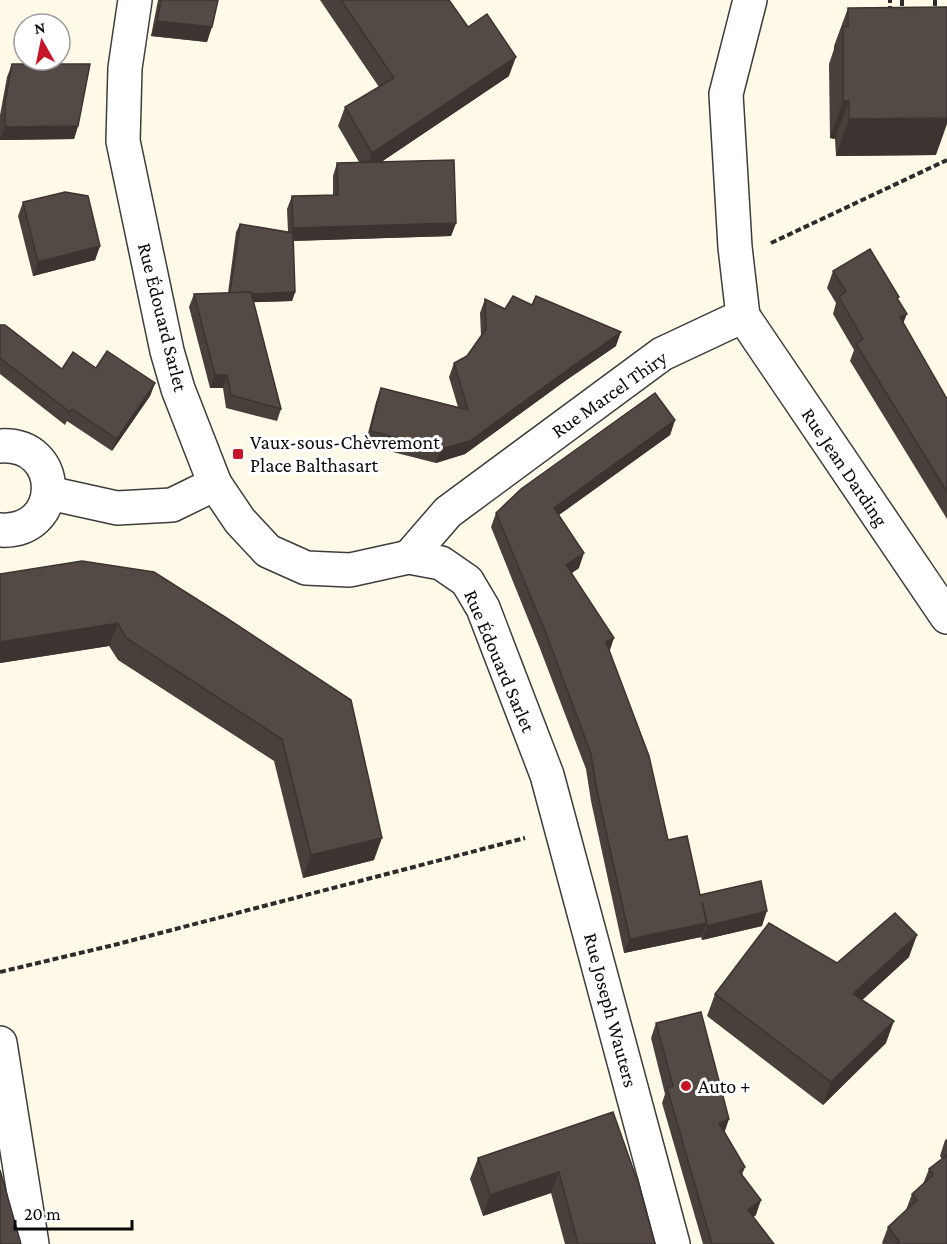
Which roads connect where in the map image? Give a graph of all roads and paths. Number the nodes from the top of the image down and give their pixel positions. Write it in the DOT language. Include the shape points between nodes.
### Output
graph roads {
  1 [pos="135,0"];
  2 [pos="750,0"];
  3 [pos="890,0"];
  4 [pos="902,0"];
  5 [pos="935,0"];
  6 [pos="902,16"];
  7 [pos="936,22"];
  8 [pos="890,24"];
  9 [pos="947,160"];
  10 [pos="735,248"];
  11 [pos="743,316"];
  12 [pos="0,446"];
  13 [pos="215,484"];
  14 [pos="49,493"];
  15 [pos="0,530"];
  16 [pos="409,557"];
  17 [pos="947,617"];
  18 [pos="547,776"];
  19 [pos="562,828"];
  20 [pos="0,972"];
  21 [pos="0,1043"];
  22 [pos="32,1244"];
  23 [pos="673,1244"];
  1 -- 13 [label="street, Rue Édouard Sarlet" via="125,68 123,141 167,351"];
  2 -- 10 [label="street" via="726,94"];
  3 -- 8 [label="path"];
  4 -- 6 [label="path"];
  5 -- 7 [label="path"];
  9 -- 10 [label="path" via="766,245"];
  10 -- 11 [label="street"];
  11 -- 16 [label="street, Rue Marcel Thiry" via="662,354 448,513"];
  11 -- 17 [label="street, Rue Jean Darding"];
  12 -- 14 [label="street" via="11,445 36,456 49,480"];
  13 -- 14 [label="street" via="172,505 117,508"];
  13 -- 16 [label="street, Rue Édouard Sarlet" via="240,521 268,551 306,568 350,570"];
  14 -- 15 [label="street" via="37,518 25,527"];
  16 -- 18 [label="street, Rue Édouard Sarlet" via="441,563 467,581 483,608"];
  18 -- 19 [label="street, Rue Joseph Wauters"];
  19 -- 20 [label="path"];
  19 -- 23 [label="street, Rue Joseph Wauters"];
  21 -- 22 [label="street"];
}
